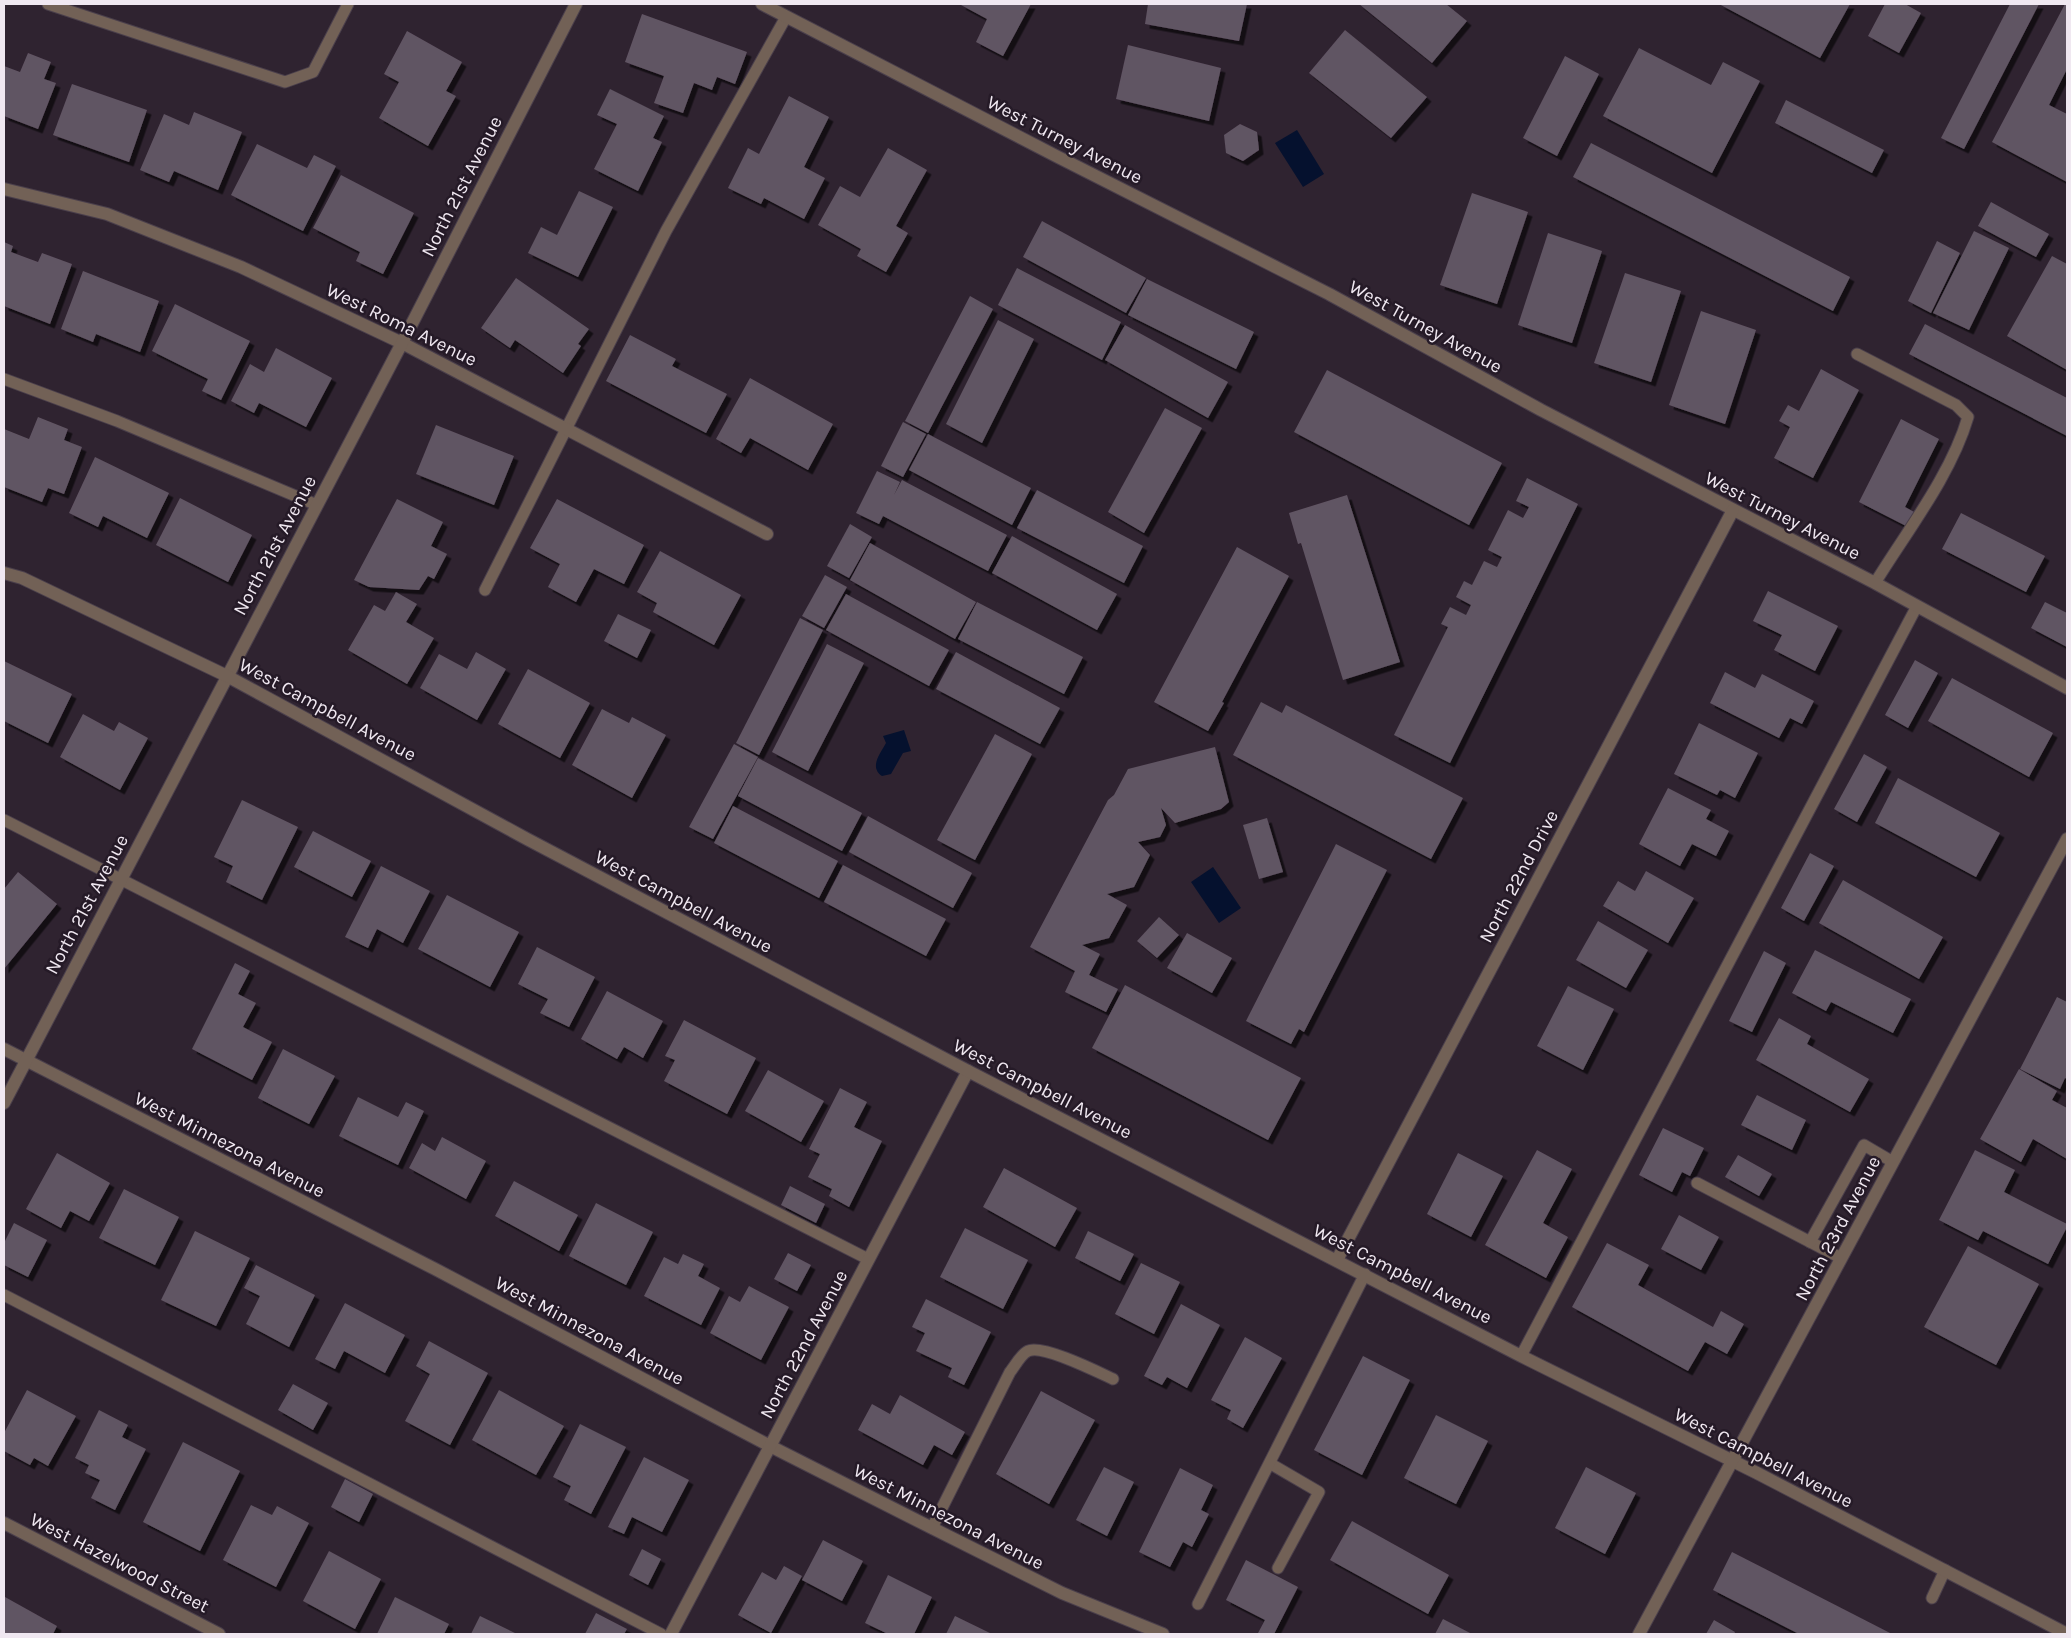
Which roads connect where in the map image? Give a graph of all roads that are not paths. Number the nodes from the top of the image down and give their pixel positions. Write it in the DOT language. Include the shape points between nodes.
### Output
graph roads {
  1 [pos="48,4"];
  2 [pos="348,4"];
  3 [pos="576,4"];
  4 [pos="762,4"];
  5 [pos="786,17"];
  6 [pos="4,189"];
  7 [pos="402,343"];
  8 [pos="1857,354"];
  9 [pos="4,379"];
  10 [pos="566,429"];
  11 [pos="317,505"];
  12 [pos="1733,510"];
  13 [pos="767,534"];
  14 [pos="4,573"];
  15 [pos="1875,583"];
  16 [pos="485,590"];
  17 [pos="1917,606"];
  18 [pos="227,676"];
  19 [pos="2067,688"];
  20 [pos="4,820"];
  21 [pos="2067,839"];
  22 [pos="120,880"];
  23 [pos="4,1049"];
  24 [pos="25,1060"];
  25 [pos="968,1071"];
  26 [pos="4,1103"];
  27 [pos="1893,1162"];
  28 [pos="1697,1183"];
  29 [pos="1810,1242"];
  30 [pos="1842,1258"];
  31 [pos="868,1259"];
  32 [pos="1337,1260"];
  33 [pos="1365,1274"];
  34 [pos="4,1295"];
  35 [pos="1521,1356"];
  36 [pos="1113,1379"];
  37 [pos="770,1446"];
  38 [pos="1732,1461"];
  39 [pos="1271,1464"];
  40 [pos="4,1523"];
  41 [pos="932,1528"];
  42 [pos="1278,1568"];
  43 [pos="1945,1570"];
  44 [pos="1932,1598"];
  45 [pos="1198,1604"];
  46 [pos="219,1634"];
  47 [pos="661,1634"];
  48 [pos="671,1634"];
  49 [pos="1163,1634"];
  50 [pos="1639,1634"];
  51 [pos="2067,1634"];
  1 -- 2 [label="lane" via="285,82 313,72"];
  3 -- 7 [label="street, North 21st Avenue"];
  4 -- 5 [label="street, West Turney Avenue"];
  5 -- 10 [label="lane" via="666,231"];
  5 -- 12 [label="street, West Turney Avenue" via="1329,294"];
  6 -- 7 [label="street, West Roma Avenue" via="107,214 242,267"];
  7 -- 10 [label="street, West Roma Avenue"];
  7 -- 11 [label="street, North 21st Avenue"];
  8 -- 15 [label="lane" via="1956,405 1968,417 1932,495"];
  9 -- 11 [label="lane" via="117,420"];
  10 -- 13 [label="street, West Roma Avenue"];
  10 -- 16 [label="lane"];
  11 -- 18 [label="street, North 21st Avenue"];
  12 -- 15 [label="street, West Turney Avenue"];
  12 -- 32 [label="street, North 22nd Drive"];
  14 -- 18 [label="street, West Campbell Avenue" via="22,578"];
  15 -- 17 [label="street, West Turney Avenue"];
  17 -- 19 [label="street, West Turney Avenue"];
  17 -- 35 [label="lane"];
  18 -- 22 [label="street, North 21st Avenue"];
  18 -- 25 [label="street, West Campbell Avenue" via="634,897"];
  20 -- 22 [label="lane"];
  21 -- 27 [label="street, North 23rd Avenue"];
  22 -- 24 [label="street, North 21st Avenue"];
  22 -- 31 [label="lane"];
  23 -- 24 [label="street, West Minnezona Avenue"];
  24 -- 26 [label="street, North 21st Avenue"];
  24 -- 37 [label="street, West Minnezona Avenue" via="435,1269"];
  25 -- 31 [label="street, North 22nd Avenue"];
  25 -- 32 [label="street, West Campbell Avenue"];
  27 -- 29 [label="lane" via="1864,1145"];
  27 -- 30 [label="street, North 23rd Avenue"];
  28 -- 29 [label="lane"];
  29 -- 30 [label="lane"];
  30 -- 38 [label="street, North 23rd Avenue"];
  31 -- 37 [label="street, North 22nd Avenue"];
  32 -- 33 [label="street, West Campbell Avenue"];
  33 -- 35 [label="street, West Campbell Avenue"];
  33 -- 39 [label="lane"];
  34 -- 47 [label="lane"];
  35 -- 38 [label="street, West Campbell Avenue"];
  36 -- 41 [label="lane" via="1051,1353 1027,1352 1010,1372"];
  37 -- 41 [label="street, West Minnezona Avenue"];
  37 -- 48 [label="street, North 22nd Avenue"];
  38 -- 43 [label="street, West Campbell Avenue"];
  38 -- 50 [label="street, North 23rd Avenue"];
  39 -- 42 [label="lane" via="1320,1492"];
  39 -- 45 [label="lane"];
  40 -- 46 [label="street, West Hazelwood Street"];
  41 -- 49 [label="street, West Minnezona Avenue" via="1062,1593"];
  43 -- 44 [label="lane"];
  43 -- 51 [label="street, West Campbell Avenue"];
}
